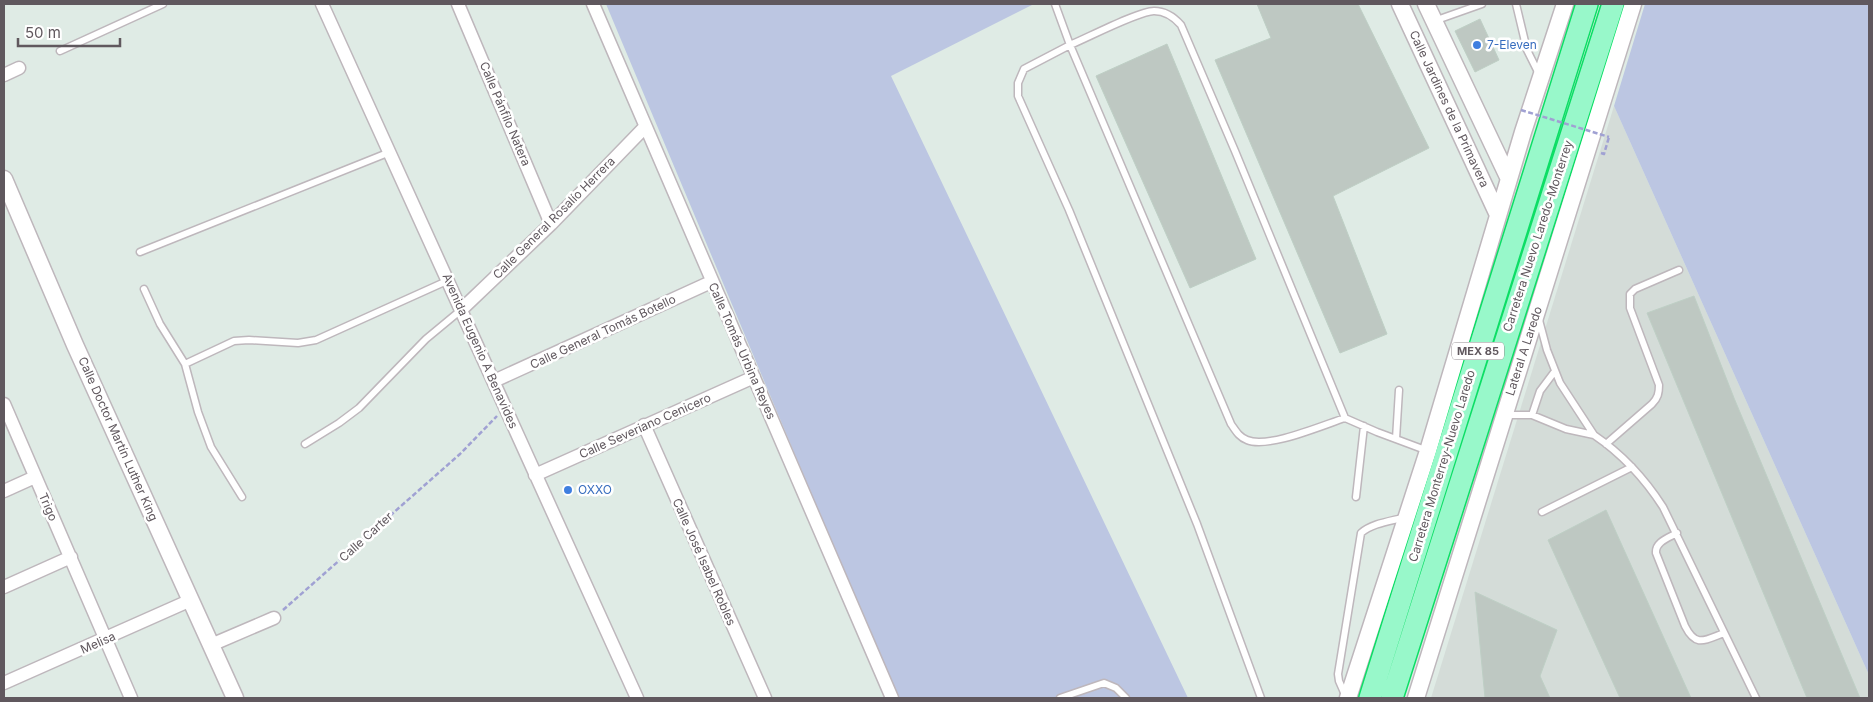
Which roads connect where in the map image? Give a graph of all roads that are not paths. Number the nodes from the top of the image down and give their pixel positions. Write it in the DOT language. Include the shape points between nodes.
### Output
graph roads {
  1 [pos="163,4"];
  2 [pos="322,4"];
  3 [pos="458,4"];
  4 [pos="593,4"];
  5 [pos="1055,4"];
  6 [pos="1400,4"];
  7 [pos="1426,4"];
  8 [pos="1482,4"];
  9 [pos="1516,4"];
  10 [pos="1565,4"];
  11 [pos="1587,4"];
  12 [pos="1612,4"];
  13 [pos="1633,4"];
  14 [pos="1434,21"];
  15 [pos="1070,45"];
  16 [pos="60,51"];
  17 [pos="19,68"];
  18 [pos="4,75"];
  19 [pos="1541,77"];
  20 [pos="645,127"];
  21 [pos="390,152"];
  22 [pos="1509,178"];
  23 [pos="4,179"];
  24 [pos="1498,215"];
  25 [pos="551,224"];
  26 [pos="140,252"];
  27 [pos="1679,270"];
  28 [pos="449,280"];
  29 [pos="711,282"];
  30 [pos="144,289"];
  31 [pos="462,309"];
  32 [pos="1537,312"];
  33 [pos="185,364"];
  34 [pos="1554,371"];
  35 [pos="754,378"];
  36 [pos="494,381"];
  37 [pos="1400,390"];
  38 [pos="4,404"];
  39 [pos="1503,415"];
  40 [pos="1532,415"];
  41 [pos="1345,418"];
  42 [pos="644,425"];
  43 [pos="1364,426"];
  44 [pos="1594,436"];
  45 [pos="1396,439"];
  46 [pos="305,444"];
  47 [pos="1606,444"];
  48 [pos="1437,454"];
  49 [pos="1632,466"];
  50 [pos="535,475"];
  51 [pos="35,477"];
  52 [pos="4,491"];
  53 [pos="242,497"];
  54 [pos="1356,497"];
  55 [pos="1542,512"];
  56 [pos="1416,519"];
  57 [pos="1677,533"];
  58 [pos="71,557"];
  59 [pos="4,588"];
  60 [pos="191,600"];
  61 [pos="274,618"];
  62 [pos="1724,632"];
  63 [pos="104,640"];
  64 [pos="211,645"];
  65 [pos="4,683"];
  66 [pos="131,698"];
  67 [pos="235,698"];
  68 [pos="637,698"];
  69 [pos="765,698"];
  70 [pos="892,698"];
  71 [pos="1060,698"];
  72 [pos="1126,698"];
  73 [pos="1261,698"];
  74 [pos="1347,698"];
  75 [pos="1370,698"];
  76 [pos="1392,698"];
  77 [pos="1416,698"];
  78 [pos="1756,698"];
  1 -- 16 [label="lane"];
  2 -- 21 [label="street, Avenida Eugenio A Benavides"];
  3 -- 25 [label="street, Calle Pánfilo Natera"];
  4 -- 20 [label="street, Calle Tomás Urbina Reyes"];
  5 -- 15 [label="lane"];
  6 -- 24 [label="street, Calle Jardines de la Primavera"];
  7 -- 14 [label="street, Calle Jardines de la Primavera"];
  8 -- 14 [label="lane"];
  9 -- 19 [label="lane" via="1527,50"];
  10 -- 19 [label="street"];
  11 -- 48 [label="highway, Carretera Monterrey-Nuevo Laredo / MEX 85"];
  12 -- 76 [label="highway, Carretera Nuevo Laredo-Monterrey / MEX 85"];
  13 -- 32 [label="street, Lateral A Laredo"];
  14 -- 22 [label="street, Calle Jardines de la Primavera"];
  15 -- 41 [label="lane" via="1238,435 1261,442 1281,439"];
  15 -- 41 [label="lane" via="1154,10 1174,17 1181,25"];
  15 -- 73 [label="lane" via="1024,69 1018,82 1018,96 1069,210 1197,524"];
  17 -- 18 [label="street"];
  19 -- 22 [label="street"];
  20 -- 25 [label="street, Calle General Rosalío Herrera"];
  20 -- 29 [label="street, Calle Tomás Urbina Reyes"];
  21 -- 26 [label="lane"];
  21 -- 28 [label="street, Avenida Eugenio A Benavides"];
  22 -- 24 [label="street"];
  23 -- 60 [label="street, Calle Doctor Martín Luther King"];
  24 -- 48 [label="street"];
  25 -- 31 [label="street, Calle General Rosalío Herrera"];
  27 -- 47 [label="lane" via="1630,294 1630,308 1659,392 1652,404"];
  28 -- 31 [label="street, Avenida Eugenio A Benavides"];
  28 -- 33 [label="lane" via="316,340 298,344 234,341"];
  29 -- 35 [label="street, Calle Tomás Urbina Reyes"];
  29 -- 36 [label="street, Calle General Tomás Botello"];
  30 -- 33 [label="lane" via="160,324"];
  31 -- 36 [label="street, Avenida Eugenio A Benavides"];
  31 -- 46 [label="lane" via="426,339 359,408"];
  32 -- 34 [label="lane"];
  32 -- 39 [label="street, Lateral A Laredo"];
  33 -- 53 [label="lane" via="211,447"];
  34 -- 40 [label="lane" via="1540,391"];
  34 -- 44 [label="lane"];
  35 -- 42 [label="street, Calle Severiano Cenicero"];
  35 -- 70 [label="street, Calle Tomás Urbina Reyes"];
  36 -- 50 [label="street, Avenida Eugenio A Benavides"];
  37 -- 45 [label="lane"];
  38 -- 51 [label="street, Trigo"];
  39 -- 40 [label="lane"];
  39 -- 77 [label="street, Lateral A Laredo"];
  40 -- 44 [label="lane"];
  41 -- 43 [label="lane"];
  42 -- 50 [label="street, Calle Severiano Cenicero"];
  42 -- 69 [label="street, Calle José Isabel Robles"];
  43 -- 45 [label="lane"];
  43 -- 54 [label="lane"];
  44 -- 47 [label="lane"];
  45 -- 48 [label="lane"];
  47 -- 49 [label="lane"];
  48 -- 56 [label="highway, Carretera Monterrey-Nuevo Laredo / MEX 85"];
  49 -- 55 [label="lane"];
  49 -- 57 [label="lane" via="1664,507"];
  50 -- 68 [label="street, Avenida Eugenio A Benavides"];
  51 -- 52 [label="street"];
  51 -- 58 [label="street, Trigo"];
  56 -- 74 [label="street"];
  56 -- 74 [label="lane" via="1378,525 1361,533 1338,674"];
  56 -- 75 [label="highway, Carretera Monterrey-Nuevo Laredo / MEX 85"];
  57 -- 62 [label="lane"];
  57 -- 62 [label="lane" via="1659,544 1656,553 1685,626 1699,641"];
  58 -- 59 [label="street"];
  58 -- 63 [label="street, Trigo"];
  60 -- 63 [label="street, Melisa"];
  60 -- 64 [label="street, Calle Doctor Martín Luther King"];
  61 -- 64 [label="street"];
  62 -- 78 [label="lane"];
  63 -- 65 [label="street, Melisa"];
  63 -- 66 [label="street"];
  64 -- 67 [label="street, Calle Doctor Martín Luther King"];
  71 -- 72 [label="lane" via="1104,683 1116,688"];
}
